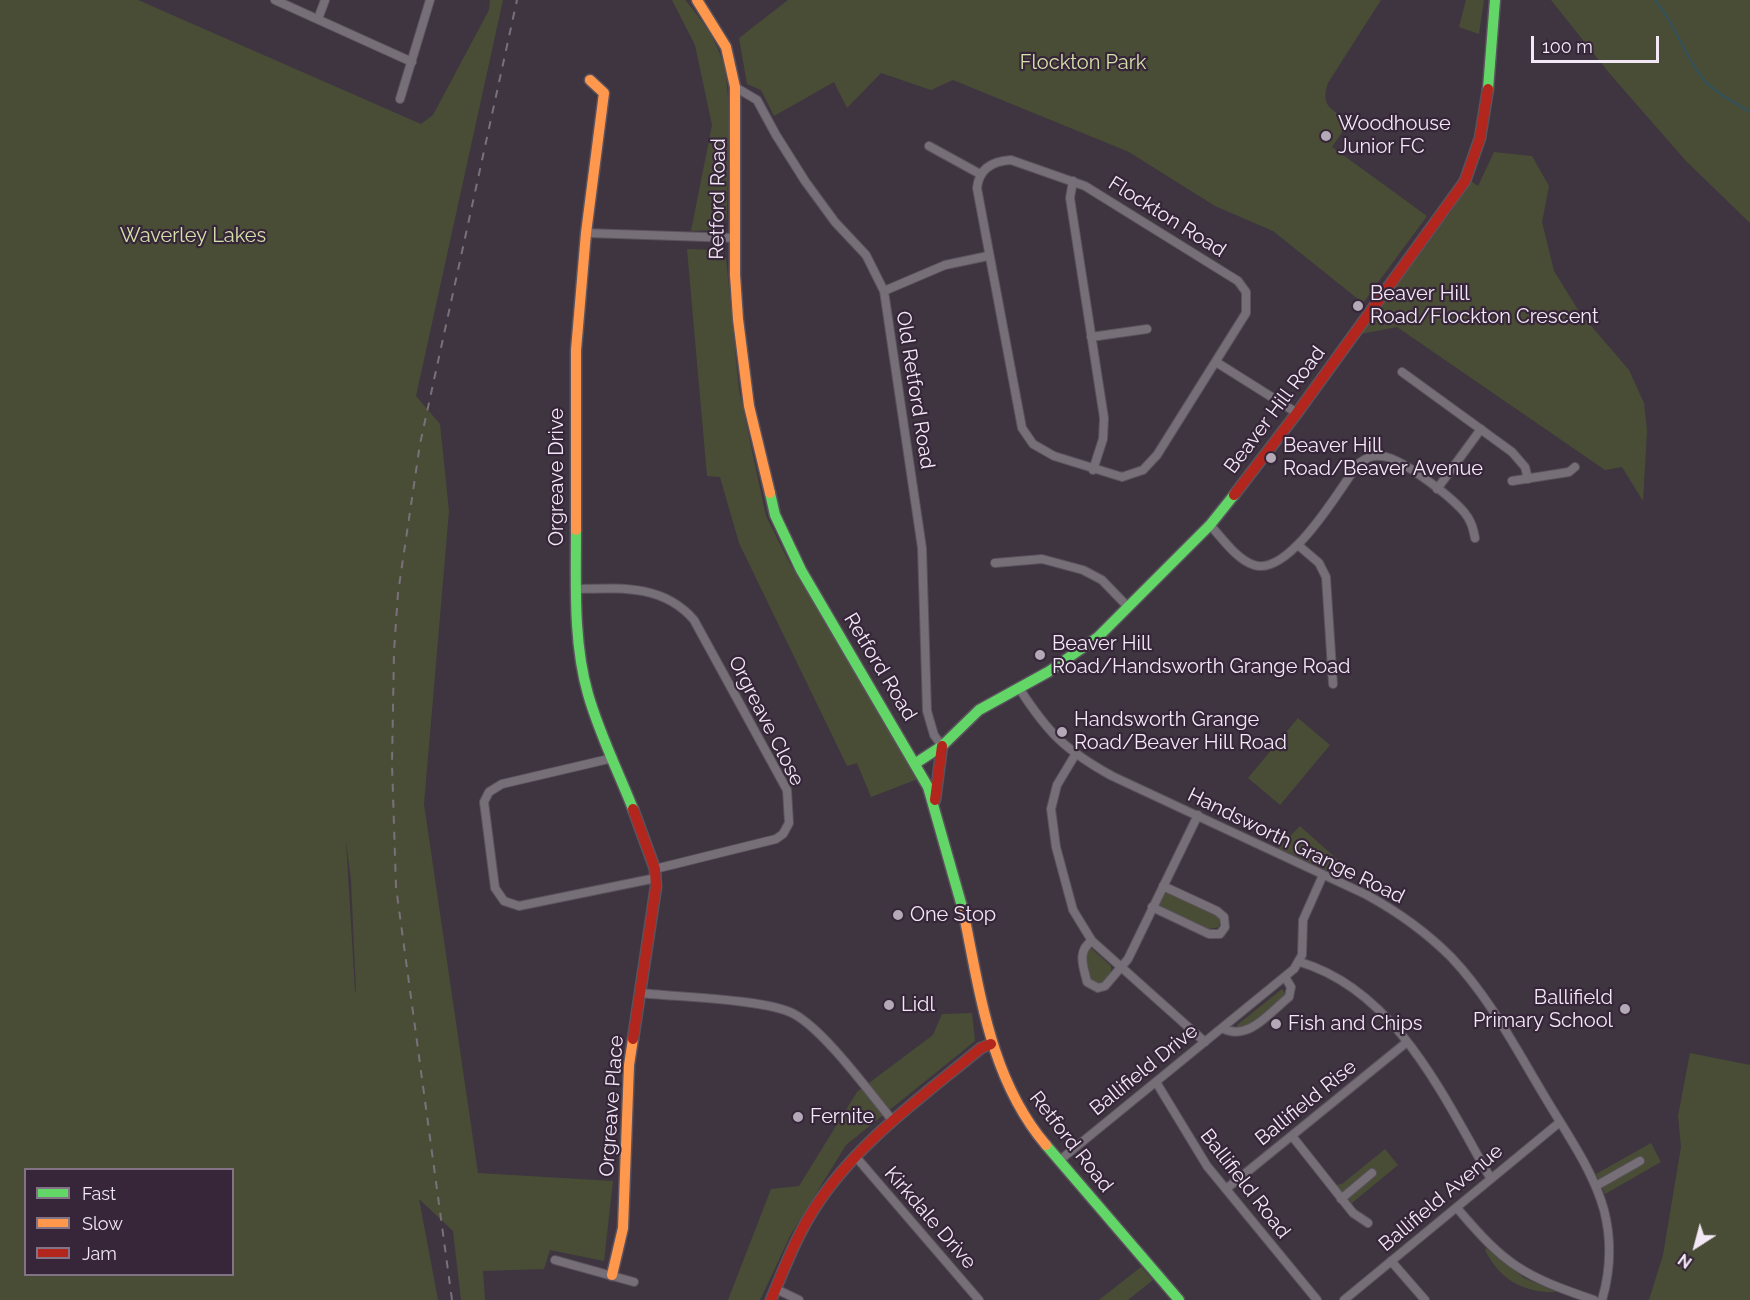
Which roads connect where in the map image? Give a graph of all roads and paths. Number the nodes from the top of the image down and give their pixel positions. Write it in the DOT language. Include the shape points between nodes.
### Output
graph roads {
  1 [pos="275,0"];
  2 [pos="325,0"];
  3 [pos="430,0"];
  4 [pos="697,0"];
  5 [pos="1495,0"];
  6 [pos="318,19"];
  7 [pos="412,62"];
  8 [pos="590,80"];
  9 [pos="735,87"];
  10 [pos="400,99"];
  11 [pos="929,146"];
  12 [pos="980,174"];
  13 [pos="1072,181"];
  14 [pos="586,233"];
  15 [pos="735,238"];
  16 [pos="988,256"];
  17 [pos="884,291"];
  18 [pos="1147,329"];
  19 [pos="1091,337"];
  20 [pos="1216,362"];
  21 [pos="1402,372"];
  22 [pos="1297,413"];
  23 [pos="1481,429"];
  24 [pos="1575,468"];
  25 [pos="1093,470"];
  26 [pos="1528,478"];
  27 [pos="1512,482"];
  28 [pos="1437,489"];
  29 [pos="1210,525"];
  30 [pos="1475,538"];
  31 [pos="1298,545"];
  32 [pos="995,563"];
  33 [pos="576,589"];
  34 [pos="1128,607"];
  35 [pos="1333,684"];
  36 [pos="1019,688"];
  37 [pos="941,750"];
  38 [pos="1075,755"];
  39 [pos="613,758"];
  40 [pos="916,763"];
  41 [pos="923,775"];
  42 [pos="934,803"];
  43 [pos="1198,815"];
  44 [pos="655,873"];
  45 [pos="1323,875"];
  46 [pos="1163,886"];
  47 [pos="1152,908"];
  48 [pos="1092,941"];
  49 [pos="1300,962"];
  50 [pos="1121,968"];
  51 [pos="1285,977"];
  52 [pos="640,993"];
  53 [pos="1222,1028"];
  54 [pos="1205,1042"];
  55 [pos="1407,1042"];
  56 [pos="991,1044"];
  57 [pos="1156,1082"];
  58 [pos="893,1121"];
  59 [pos="1560,1122"];
  60 [pos="1292,1136"];
  61 [pos="856,1157"];
  62 [pos="1060,1160"];
  63 [pos="1640,1161"];
  64 [pos="1372,1173"];
  65 [pos="1491,1179"];
  66 [pos="1596,1186"];
  67 [pos="1226,1190"];
  68 [pos="1341,1199"];
  69 [pos="1457,1208"];
  70 [pos="1368,1223"];
  71 [pos="555,1260"];
  72 [pos="1391,1261"];
  73 [pos="612,1275"];
  74 [pos="634,1282"];
  75 [pos="773,1295"];
  76 [pos="799,1300"];
  77 [pos="979,1300"];
  78 [pos="1179,1300"];
  79 [pos="1317,1300"];
  80 [pos="1344,1300"];
  81 [pos="1425,1300"];
  82 [pos="1594,1300"];
  83 [pos="1602,1300"];
  1 -- 6 [label="street"];
  2 -- 6 [label="street"];
  3 -- 7 [label="street"];
  4 -- 9 [label="main road, Retford Road" via="726,48"];
  5 -- 22 [label="main road, Beaver Hill Road" via="1483,118 1469,172 1448,207"];
  6 -- 7 [label="street"];
  7 -- 10 [label="street"];
  8 -- 14 [label="main road, Orgreave Drive" via="604,93"];
  9 -- 15 [label="main road, Retford Road"];
  9 -- 17 [label="street, Old Retford Road" via="758,100 805,181 866,255"];
  11 -- 12 [label="street"];
  12 -- 13 [label="street, Flockton Road" via="992,164 1011,160"];
  12 -- 16 [label="street" via="977,188"];
  13 -- 19 [label="street" via="1070,198"];
  13 -- 20 [label="street, Flockton Road" via="1243,286 1248,299 1246,313"];
  14 -- 15 [label="street"];
  14 -- 33 [label="main road, Orgreave Drive" via="575,391"];
  15 -- 40 [label="main road, Retford Road" via="738,319 749,406 775,515 801,570"];
  16 -- 17 [label="street" via="945,265"];
  16 -- 25 [label="street" via="1026,436 1042,450"];
  17 -- 37 [label="street, Old Retford Road" via="922,548 927,711"];
  18 -- 19 [label="street"];
  19 -- 25 [label="street" via="1105,429"];
  20 -- 22 [label="street"];
  20 -- 25 [label="street" via="1157,455 1143,470 1122,477"];
  21 -- 23 [label="street"];
  22 -- 29 [label="main road, Beaver Hill Road"];
  23 -- 26 [label="street" via="1520,459"];
  23 -- 28 [label="street"];
  24 -- 26 [label="street"];
  26 -- 27 [label="street"];
  28 -- 30 [label="street" via="1466,514"];
  28 -- 31 [label="street" via="1388,457 1372,456 1365,459"];
  29 -- 31 [label="street" via="1253,565 1272,565"];
  29 -- 34 [label="main road, Beaver Hill Road"];
  31 -- 35 [label="street" via="1318,563 1326,577"];
  32 -- 34 [label="street" via="1042,559 1083,570 1102,580"];
  33 -- 39 [label="main road, Orgreave Drive" via="583,673"];
  33 -- 44 [label="street, Orgreave Close" via="638,589 666,597 686,611 787,790 789,823 776,839"];
  34 -- 36 [label="main road, Beaver Hill Road" via="1083,649"];
  36 -- 37 [label="main road, Beaver Hill Road" via="979,710"];
  36 -- 38 [label="street, Handsworth Grange Road" via="1049,731"];
  37 -- 40 [label="main road, Beaver Hill Road"];
  37 -- 41 [label="main road, Beaver Hill Road"];
  37 -- 42 [label="main road"];
  38 -- 43 [label="street, Handsworth Grange Road"];
  38 -- 48 [label="street" via="1057,785 1052,819 1068,898"];
  39 -- 44 [label="main road, Orgreave Drive"];
  39 -- 44 [label="street, Orgreave Close" via="502,784 489,792 484,802 495,888 504,901 519,906"];
  40 -- 41 [label="main road, Retford Road"];
  41 -- 42 [label="main road, Retford Road"];
  42 -- 56 [label="main road, Retford Road" via="957,882"];
  43 -- 45 [label="street, Handsworth Grange Road"];
  43 -- 46 [label="street"];
  44 -- 52 [label="main road, Orgreave Place" via="651,932"];
  45 -- 49 [label="street" via="1303,920"];
  45 -- 59 [label="street, Handsworth Grange Road" via="1403,916 1452,958 1490,1007"];
  46 -- 47 [label="street"];
  46 -- 47 [label="street" via="1217,911 1224,917 1225,927 1220,934 1209,934"];
  47 -- 50 [label="street"];
  48 -- 50 [label="street"];
  48 -- 50 [label="street" via="1082,954 1090,986 1105,986"];
  49 -- 51 [label="street, Ballifield Drive"];
  49 -- 55 [label="street" via="1333,976 1368,999"];
  50 -- 54 [label="street"];
  51 -- 53 [label="street, Ballifield Drive"];
  51 -- 53 [label="street, Ballifield Drive" via="1291,987 1290,997 1242,1034"];
  52 -- 58 [label="street" via="767,1006 792,1013 821,1036"];
  52 -- 73 [label="main road, Orgreave Place" via="627,1086 623,1228"];
  53 -- 54 [label="street, Ballifield Drive"];
  54 -- 57 [label="street, Ballifield Drive"];
  55 -- 60 [label="street, Ballifield Rise"];
  55 -- 65 [label="street"];
  56 -- 58 [label="main road" via="981,1048"];
  56 -- 62 [label="main road, Retford Road" via="1024,1116"];
  57 -- 62 [label="street, Ballifield Drive"];
  57 -- 67 [label="street, Ballifield Road" via="1194,1147"];
  58 -- 61 [label="main road"];
  59 -- 65 [label="street, Ballifield Avenue"];
  59 -- 66 [label="street, Handsworth Grange Road"];
  60 -- 67 [label="street, Ballifield Rise"];
  60 -- 68 [label="street"];
  61 -- 75 [label="main road" via="813,1210"];
  61 -- 77 [label="street, Kirkdale Drive"];
  62 -- 78 [label="main road, Retford Road"];
  63 -- 66 [label="street"];
  64 -- 68 [label="street"];
  65 -- 69 [label="street, Ballifield Avenue"];
  66 -- 83 [label="street, Handsworth Grange Road" via="1610,1244 1608,1280"];
  67 -- 79 [label="street, Ballifield Road"];
  68 -- 70 [label="street"];
  69 -- 72 [label="street, Ballifield Avenue"];
  69 -- 82 [label="street" via="1492,1248 1516,1268 1541,1282"];
  71 -- 73 [label="street"];
  72 -- 80 [label="street, Ballifield Avenue"];
  72 -- 81 [label="street"];
  73 -- 74 [label="street"];
  75 -- 76 [label="street"];
}
